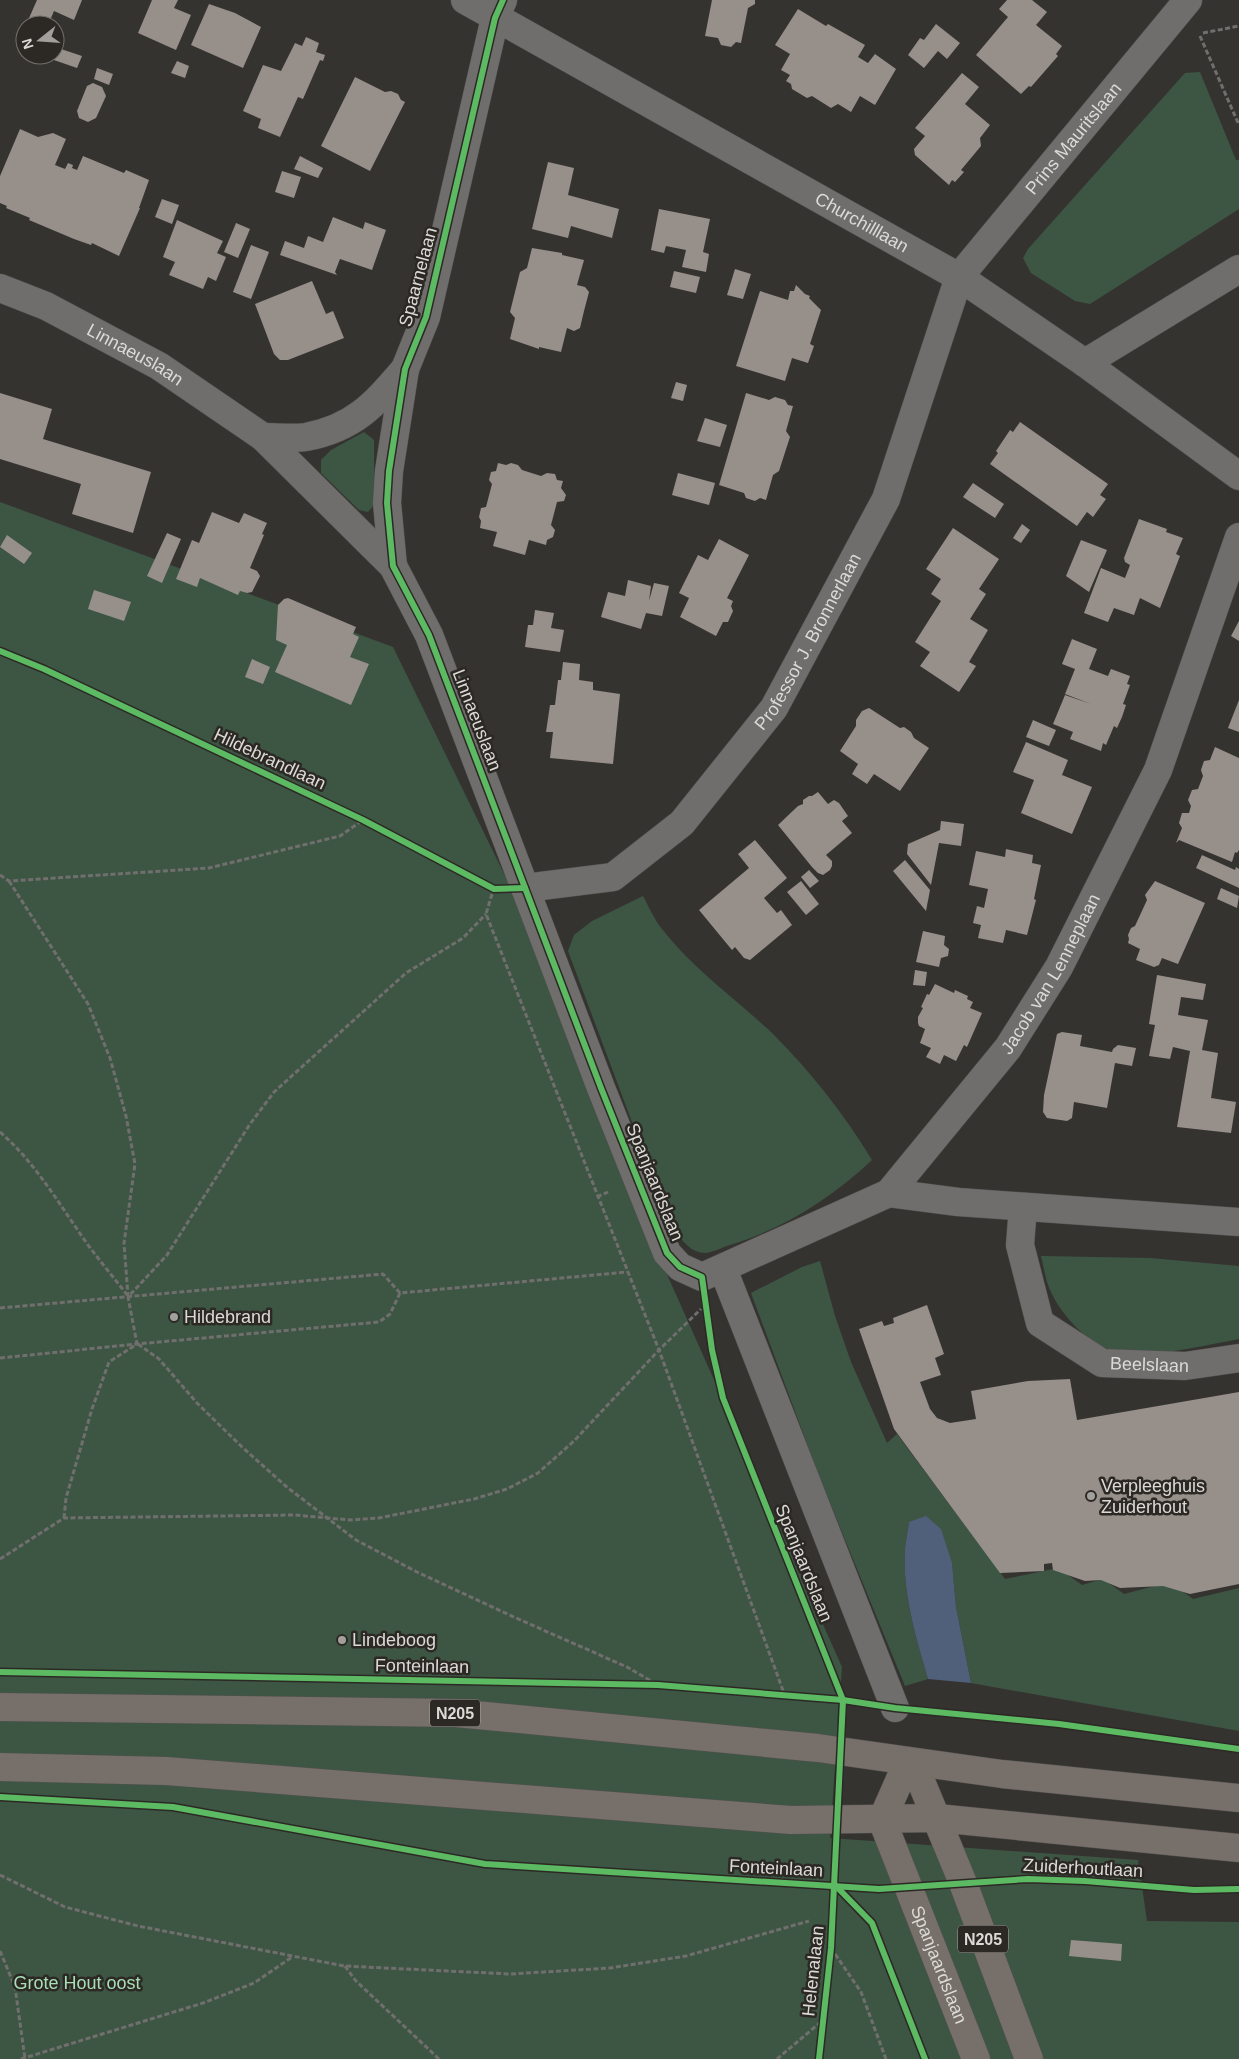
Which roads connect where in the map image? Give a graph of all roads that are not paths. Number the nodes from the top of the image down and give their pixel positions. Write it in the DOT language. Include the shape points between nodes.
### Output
graph roads {
  1 [pos="465,0"];
  2 [pos="1188,0"];
  3 [pos="499,9"];
  4 [pos="1239,269"];
  5 [pos="959,277"];
  6 [pos="0,288"];
  7 [pos="1085,364"];
  8 [pos="405,369"];
  9 [pos="263,437"];
  10 [pos="1239,476"];
  11 [pos="1239,537"];
  12 [pos="393,566"];
  13 [pos="526,888"];
  14 [pos="890,1193"];
  15 [pos="1023,1206"];
  16 [pos="1239,1222"];
  17 [pos="713,1273"];
  18 [pos="1239,1358"];
  19 [pos="0,1707"];
  20 [pos="895,1708"];
  21 [pos="911,1761"];
  22 [pos="0,1767"];
  23 [pos="1239,1798"];
  24 [pos="937,1818"];
  25 [pos="882,1820"];
  26 [pos="1239,1848"];
  27 [pos="976,2059"];
  28 [pos="1029,2059"];
  1 -- 3 [label="street, Churchilllaan"];
  2 -- 5 [label="street, Prins Mauritslaan"];
  3 -- 5 [label="street, Churchilllaan"];
  3 -- 8 [label="street, Spaarnelaan" via="426,317"];
  4 -- 7 [label="street"];
  5 -- 7 [label="street, Churchilllaan"];
  5 -- 13 [label="street, Professor J. Bronnerlaan" via="886,499 774,708 682,823 613,876"];
  6 -- 9 [label="street, Linnaeuslaan" via="46,306 159,366"];
  7 -- 10 [label="street, Churchilllaan"];
  8 -- 9 [label="street" via="375,403 342,427 304,437"];
  8 -- 12 [label="street, Spaarnelaan" via="386,503"];
  9 -- 12 [label="street, Linnaeuslaan"];
  11 -- 14 [label="street, Jacob van Lenneplaan" via="1158,770 1059,967 1008,1048"];
  12 -- 13 [label="street, Linnaeuslaan" via="429,635"];
  13 -- 17 [label="street, Spanjaardslaan" via="667,1253 680,1267"];
  14 -- 15 [label="street"];
  14 -- 17 [label="street, Jacob van Lenneplaan"];
  15 -- 16 [label="street"];
  15 -- 18 [label="street, Beelslaan" via="1020,1245 1040,1323 1102,1363 1185,1366"];
  17 -- 20 [label="street, Spanjaardslaan"];
  19 -- 21 [label="main road, N205" via="456,1713 818,1748"];
  21 -- 23 [label="main road" via="1002,1774"];
  21 -- 24 [label="main road, N205"];
  21 -- 25 [label="main road"];
  22 -- 25 [label="main road" via="166,1771 791,1820"];
  24 -- 25 [label="main road"];
  24 -- 26 [label="main road, Zuiderhoutlaan"];
  24 -- 28 [label="main road, N205"];
  25 -- 27 [label="main road, Spanjaardslaan / N205"];
}
